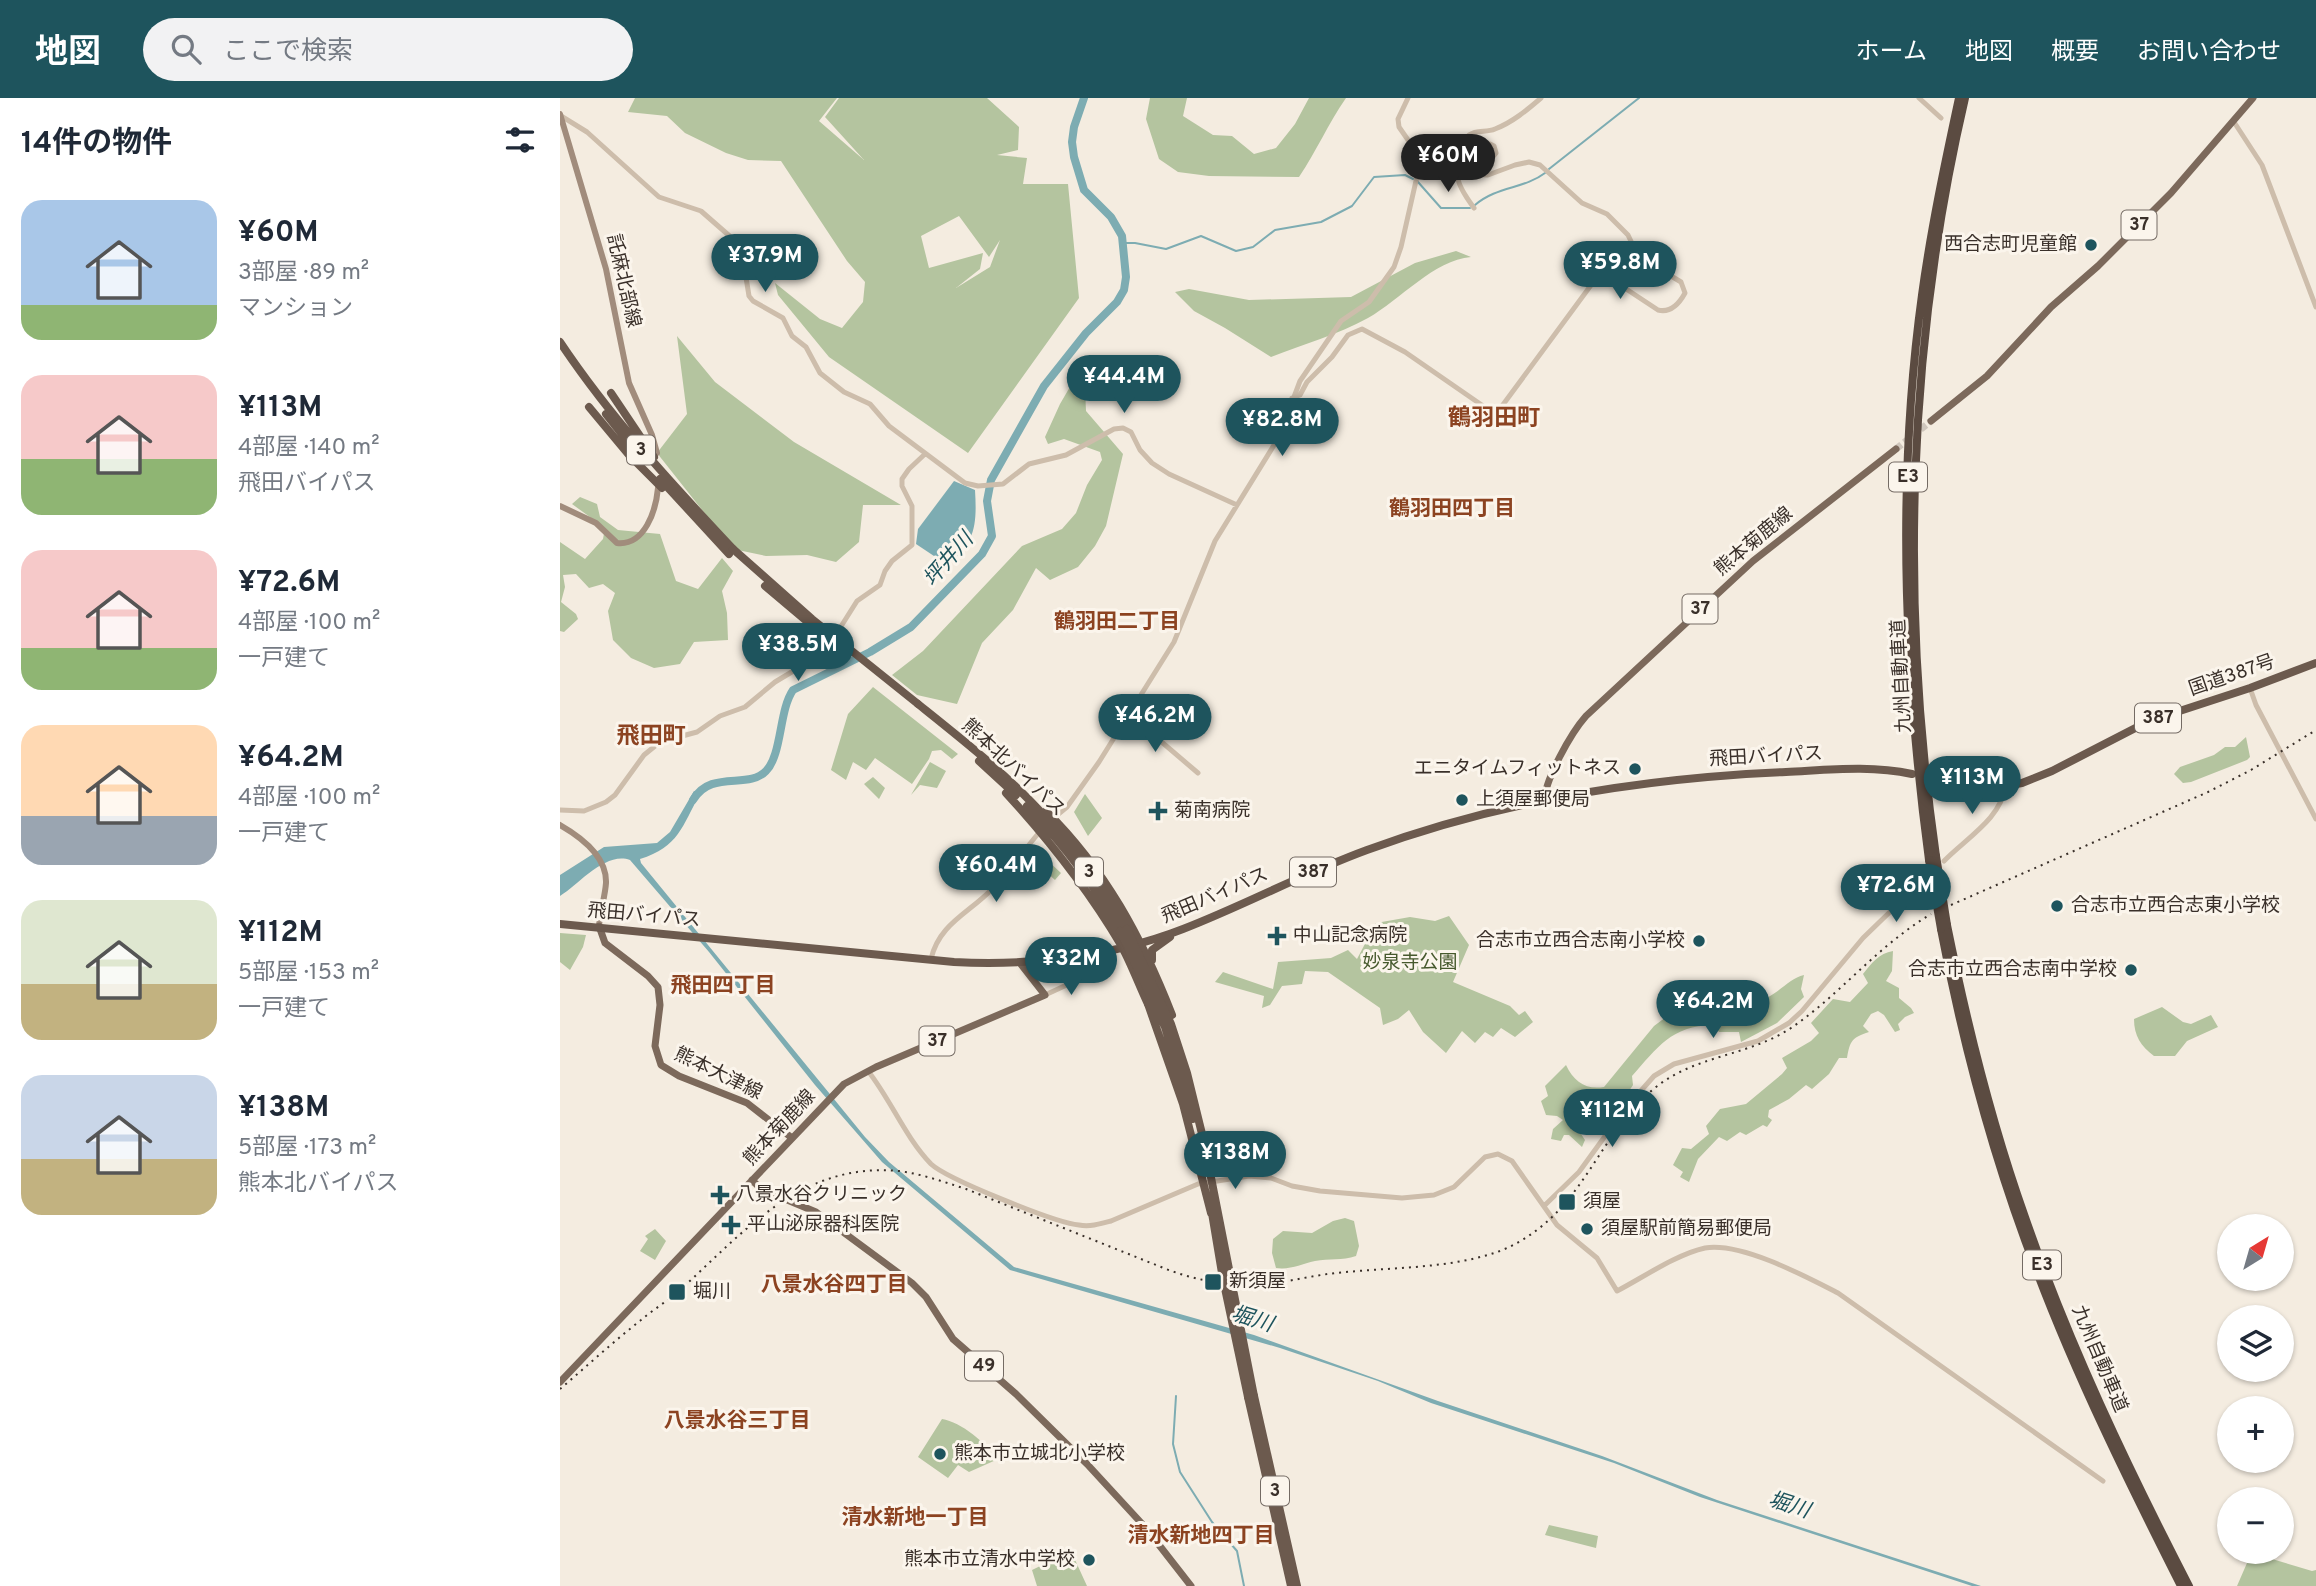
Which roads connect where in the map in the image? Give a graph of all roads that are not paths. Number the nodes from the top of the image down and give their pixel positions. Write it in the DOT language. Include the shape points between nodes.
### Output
graph roads {
  1 [pos="1408,98"];
  2 [pos="1541,98"];
  3 [pos="1919,98"];
  4 [pos="1959,98"];
  5 [pos="1965,98"];
  6 [pos="2253,98"];
  7 [pos="560,115"];
  8 [pos="1941,118"];
  9 [pos="2234,122"];
  10 [pos="1415,150"];
  11 [pos="1460,174"];
  12 [pos="1473,206"];
  13 [pos="2316,307"];
  14 [pos="560,342"];
  15 [pos="560,351"];
  16 [pos="611,393"];
  17 [pos="1292,398"];
  18 [pos="589,407"];
  19 [pos="1931,421"];
  20 [pos="1896,449"];
  21 [pos="657,453"];
  22 [pos="925,454"];
  23 [pos="658,488"];
  24 [pos="1237,505"];
  25 [pos="560,506"];
  26 [pos="693,516"];
  27 [pos="731,551"];
  28 [pos="2316,663"];
  29 [pos="2250,688"];
  30 [pos="916,706"];
  31 [pos="1130,715"];
  32 [pos="975,757"];
  33 [pos="999,771"];
  34 [pos="1198,773"];
  35 [pos="1912,774"];
  36 [pos="1928,776"];
  37 [pos="2005,786"];
  38 [pos="1544,802"];
  39 [pos="560,810"];
  40 [pos="1056,816"];
  41 [pos="2316,819"];
  42 [pos="560,825"];
  43 [pos="1037,835"];
  44 [pos="1936,859"];
  45 [pos="1927,876"];
  46 [pos="560,924"];
  47 [pos="599,926"];
  48 [pos="1109,926"];
  49 [pos="1944,927"];
  50 [pos="1124,930"];
  51 [pos="1181,930"];
  52 [pos="1141,943"];
  53 [pos="1122,948"];
  54 [pos="1085,954"];
  55 [pos="931,959"];
  56 [pos="1020,963"];
  57 [pos="1035,981"];
  58 [pos="1162,989"];
  59 [pos="1045,995"];
  60 [pos="1031,1001"];
  61 [pos="868,1071"];
  62 [pos="792,1138"];
  63 [pos="752,1180"];
  64 [pos="1544,1206"];
  65 [pos="1217,1210"];
  66 [pos="1213,1219"];
  67 [pos="560,1382"];
  68 [pos="1251,1397"];
  69 [pos="2103,1481"];
  70 [pos="1191,1586"];
  71 [pos="1290,1586"];
  72 [pos="1297,1586"];
  73 [pos="2181,1586"];
  74 [pos="2189,1586"];
  1 -- 10 [label="street" via="1399,127"];
  2 -- 11 [label="street" via="1509,123 1492,131 1471,132 1467,140 1472,146 1490,144 1496,153 1464,167"];
  3 -- 8 [label="street"];
  4 -- 44 [label="highway, 九州自動車道 / E3" via="1922,297 1909,441 1908,644 1917,770"];
  5 -- 44 [label="highway, 九州自動車道 / E3" via="1929,300 1915,480 1915,646"];
  6 -- 9 [label="main road, 37"];
  7 -- 21 [label="main road, 託麻北部線" via="606,270 629,383"];
  7 -- 22 [label="street" via="587,132 659,197 701,211 733,239 753,301 783,318 820,373 844,392 870,404 882,420"];
  9 -- 13 [label="street" via="2262,165"];
  9 -- 19 [label="main road, 37" via="2098,266 2051,307 1981,381"];
  10 -- 11 [label="street"];
  10 -- 17 [label="street" via="1418,172 1394,267 1369,302 1341,321"];
  11 -- 12 [label="street" via="1459,187"];
  11 -- 17 [label="street" via="1488,175 1529,162 1540,164 1582,203 1607,214 1628,235 1638,256 1681,282 1685,293 1663,311 1604,275 1597,277 1496,410 1362,329 1348,335 1300,395"];
  14 -- 27 [label="highway, 熊本北バイパス / 3" via="653,464"];
  15 -- 26 [label="highway, 熊本北バイパス / 3" via="620,432"];
  16 -- 27 [label="highway" via="662,467"];
  17 -- 24 [label="street" via="1284,427"];
  18 -- 26 [label="highway" via="636,463"];
  20 -- 38 [label="main road, 熊本菊鹿線 / 37" via="1753,561 1586,716 1560,759"];
  22 -- 24 [label="street" via="965,483 995,486 1029,464 1066,454 1123,428 1131,432 1152,463"];
  22 -- 39 [label="street" via="902,479 912,506 912,545 888,566 880,585 852,606 847,619 817,654 745,707 720,716 697,732 660,742 606,802 584,811"];
  23 -- 25 [label="main road" via="653,516 627,543 617,543 596,523"];
  24 -- 31 [label="street" via="1215,541 1178,635"];
  26 -- 27 [label="highway, 熊本北バイパス / 3"];
  27 -- 30 [label="highway, 熊本北バイパス / 3, bridge"];
  28 -- 29 [label="highway, 国道387号 / 387"];
  29 -- 37 [label="highway, 国道387号 / 387" via="2149,721 2042,776"];
  29 -- 41 [label="street"];
  30 -- 32 [label="highway, 熊本北バイパス / 3"];
  30 -- 33 [label="highway, 熊本北バイパス / 3"];
  31 -- 34 [label="street"];
  31 -- 40 [label="street" via="1067,807"];
  32 -- 48 [label="highway" via="1058,852"];
  32 -- 50 [label="highway, 熊本北バイパス / 3" via="1043,823"];
  33 -- 50 [label="highway, 熊本北バイパス / 3" via="1073,851"];
  33 -- 52 [label="highway" via="1081,846"];
  35 -- 38 [label="highway, 飛田バイパス / 387" via="1847,769 1701,777"];
  36 -- 37 [label="highway, 387"];
  37 -- 44 [label="street" via="1997,810"];
  38 -- 51 [label="highway, 飛田バイパス / 387" via="1369,849"];
  42 -- 47 [label="main road" via="583,840 602,866 606,880"];
  43 -- 55 [label="street" via="990,891 951,922 936,942"];
  44 -- 49 [label="highway, 九州自動車道 / E3, bridge"];
  45 -- 64 [label="street" via="1856,945 1789,1023 1758,1041 1682,1061 1654,1076 1579,1172"];
  46 -- 47 [label="highway, 飛田バイパス / 387"];
  47 -- 55 [label="highway, 飛田バイパス / 387"];
  47 -- 62 [label="main road, 熊本大津線" via="605,943 658,987 655,1046 661,1065 747,1103"];
  48 -- 53 [label="highway"];
  48 -- 54 [label="highway" via="1106,944"];
  49 -- 73 [label="highway, 九州自動車道 / E3" via="1977,1086 2027,1246 2112,1447"];
  49 -- 74 [label="highway, 九州自動車道 / E3" via="2024,1216 2095,1394"];
  50 -- 65 [label="highway, 熊本北バイパス / 3, bridge" via="1153,980 1177,1041"];
  50 -- 66 [label="highway, 熊本北バイパス / 3, bridge" via="1180,1074 1202,1153"];
  51 -- 52 [label="highway, 飛田バイパス / 387"];
  51 -- 58 [label="highway" via="1152,950"];
  52 -- 53 [label="highway, 飛田バイパス / 387"];
  52 -- 58 [label="highway, 3"];
  53 -- 54 [label="highway, 飛田バイパス / 387"];
  53 -- 66 [label="highway, 3, bridge" via="1148,1004 1183,1104"];
  54 -- 56 [label="highway, 飛田バイパス / 387"];
  54 -- 59 [label="street" via="1086,976"];
  55 -- 56 [label="highway, 飛田バイパス / 387"];
  56 -- 57 [label="main road"];
  57 -- 59 [label="main road"];
  57 -- 60 [label="main road" via="1036,995"];
  58 -- 65 [label="highway, 3, bridge" via="1197,1090"];
  59 -- 60 [label="main road, 熊本菊鹿線 / 37"];
  60 -- 61 [label="main road, 熊本菊鹿線 / 37"];
  61 -- 62 [label="main road, 熊本菊鹿線 / 37" via="831,1097"];
  61 -- 64 [label="street" via="936,1168 1072,1224 1098,1225 1198,1184 1249,1176 1320,1191 1402,1198 1434,1195 1454,1187 1485,1157 1499,1154 1512,1161"];
  62 -- 63 [label="main road, 熊本菊鹿線 / 37"];
  63 -- 67 [label="main road, 熊本菊鹿線 / 37"];
  63 -- 70 [label="main road, 49" via="761,1189 816,1212 912,1283 953,1339 1087,1464 1146,1527"];
  64 -- 69 [label="street" via="1557,1225 1597,1258 1617,1291 1681,1257 1724,1247 1817,1283 1855,1305"];
  65 -- 68 [label="highway, 熊本北バイパス / 3, bridge"];
  66 -- 68 [label="highway, 熊本北バイパス / 3, bridge"];
  68 -- 71 [label="highway, 熊本北バイパス / 3"];
  68 -- 72 [label="highway, 熊本北バイパス / 3"];
}
